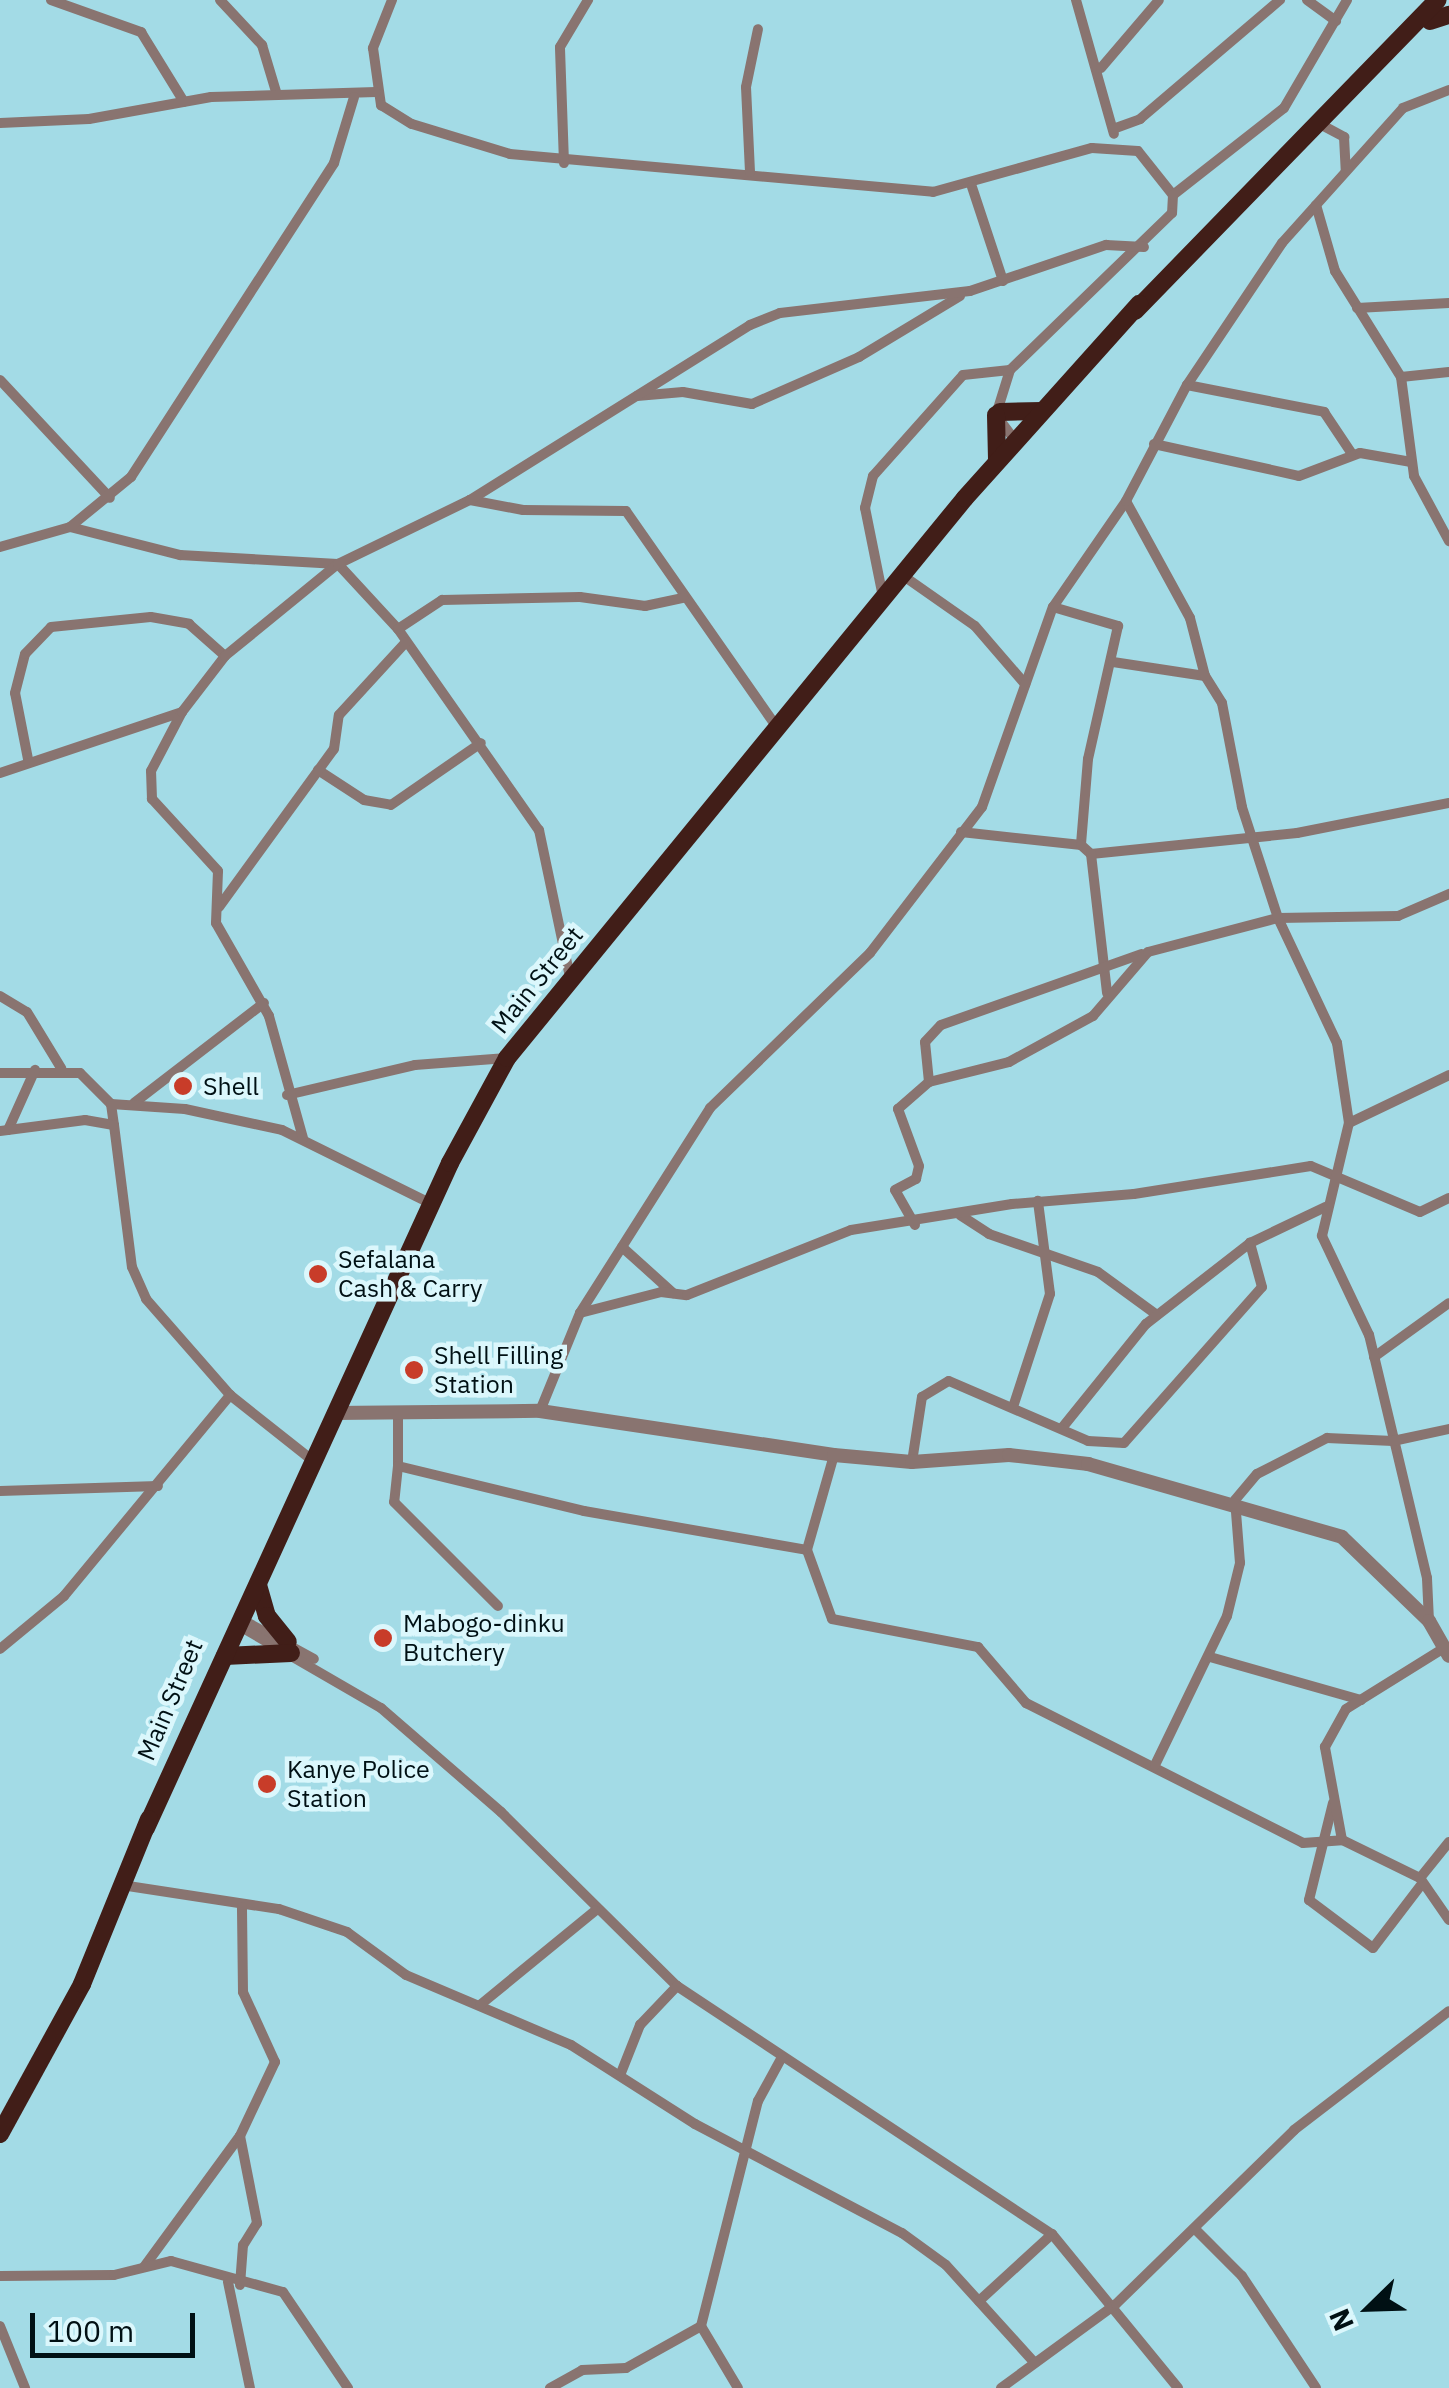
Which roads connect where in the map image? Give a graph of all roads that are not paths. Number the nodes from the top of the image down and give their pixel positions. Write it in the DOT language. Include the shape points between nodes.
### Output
graph roads {
  1 [pos="51,0"];
  2 [pos="220,0"];
  3 [pos="392,0"];
  4 [pos="588,0"];
  5 [pos="1076,0"];
  6 [pos="1158,0"];
  7 [pos="1280,0"];
  8 [pos="1307,0"];
  9 [pos="1347,0"];
  10 [pos="1438,0"];
  11 [pos="1449,3"];
  12 [pos="1449,15"];
  13 [pos="1430,21"];
  14 [pos="1336,22"];
  15 [pos="758,29"];
  16 [pos="1100,68"];
  17 [pos="1449,90"];
  18 [pos="376,92"];
  19 [pos="277,95"];
  20 [pos="354,97"];
  21 [pos="184,102"];
  22 [pos="1335,106"];
  23 [pos="0,123"];
  24 [pos="1318,124"];
  25 [pos="1113,129"];
  26 [pos="1116,144"];
  27 [pos="564,163"];
  28 [pos="750,172"];
  29 [pos="1346,173"];
  30 [pos="972,188"];
  31 [pos="1173,195"];
  32 [pos="1316,206"];
  33 [pos="1144,247"];
  34 [pos="1002,282"];
  35 [pos="970,290"];
  36 [pos="1449,303"];
  37 [pos="1140,304"];
  38 [pos="1357,308"];
  39 [pos="1010,370"];
  40 [pos="1449,372"];
  41 [pos="1402,377"];
  42 [pos="0,380"];
  43 [pos="1187,384"];
  44 [pos="634,396"];
  45 [pos="998,410"];
  46 [pos="1042,411"];
  47 [pos="1021,441"];
  48 [pos="1154,444"];
  49 [pos="1352,454"];
  50 [pos="997,461"];
  51 [pos="1411,462"];
  52 [pos="110,498"];
  53 [pos="470,500"];
  54 [pos="1126,500"];
  55 [pos="70,527"];
  56 [pos="1449,540"];
  57 [pos="0,546"];
  58 [pos="338,564"];
  59 [pos="908,572"];
  60 [pos="683,598"];
  61 [pos="884,603"];
  62 [pos="1053,607"];
  63 [pos="398,629"];
  64 [pos="406,642"];
  65 [pos="225,656"];
  66 [pos="1112,662"];
  67 [pos="1205,676"];
  68 [pos="1026,684"];
  69 [pos="182,712"];
  70 [pos="778,729"];
  71 [pos="481,743"];
  72 [pos="28,759"];
  73 [pos="318,770"];
  74 [pos="0,773"];
  75 [pos="1449,803"];
  76 [pos="961,832"];
  77 [pos="1250,838"];
  78 [pos="1082,845"];
  79 [pos="1091,854"];
  80 [pos="1449,894"];
  81 [pos="216,911"];
  82 [pos="1278,918"];
  83 [pos="1148,952"];
  84 [pos="1107,967"];
  85 [pos="570,977"];
  86 [pos="0,996"];
  87 [pos="264,1003"];
  88 [pos="1104,1009"];
  89 [pos="507,1058"];
  90 [pos="61,1068"];
  91 [pos="35,1070"];
  92 [pos="0,1072"];
  93 [pos="1449,1075"];
  94 [pos="929,1082"];
  95 [pos="287,1095"];
  96 [pos="134,1103"];
  97 [pos="111,1104"];
  98 [pos="1349,1123"];
  99 [pos="114,1125"];
  100 [pos="4,1130"];
  101 [pos="303,1138"];
  102 [pos="1335,1177"];
  103 [pos="1449,1198"];
  104 [pos="1038,1200"];
  105 [pos="432,1204"];
  106 [pos="1325,1208"];
  107 [pos="960,1216"];
  108 [pos="916,1225"];
  109 [pos="1250,1243"];
  110 [pos="622,1247"];
  111 [pos="1048,1249"];
  112 [pos="674,1294"];
  113 [pos="1449,1303"];
  114 [pos="580,1313"];
  115 [pos="1157,1314"];
  116 [pos="1374,1358"];
  117 [pos="230,1395"];
  118 [pos="1014,1404"];
  119 [pos="540,1411"];
  120 [pos="334,1413"];
  121 [pos="398,1413"];
  122 [pos="1062,1428"];
  123 [pos="1449,1429"];
  124 [pos="1393,1441"];
  125 [pos="834,1455"];
  126 [pos="312,1460"];
  127 [pos="912,1462"];
  128 [pos="398,1466"];
  129 [pos="158,1486"];
  130 [pos="300,1488"];
  131 [pos="0,1491"];
  132 [pos="1235,1500"];
  133 [pos="807,1550"];
  134 [pos="258,1585"];
  135 [pos="498,1606"];
  136 [pos="237,1621"];
  137 [pos="1429,1621"];
  138 [pos="290,1648"];
  139 [pos="0,1649"];
  140 [pos="1446,1652"];
  141 [pos="224,1656"];
  142 [pos="1210,1657"];
  143 [pos="1361,1700"];
  144 [pos="1155,1765"];
  145 [pos="1334,1802"];
  146 [pos="146,1828"];
  147 [pos="1342,1840"];
  148 [pos="1324,1842"];
  149 [pos="1449,1842"];
  150 [pos="1421,1881"];
  151 [pos="128,1886"];
  152 [pos="242,1907"];
  153 [pos="595,1910"];
  154 [pos="1449,1920"];
  155 [pos="676,1986"];
  156 [pos="480,2005"];
  157 [pos="1449,2011"];
  158 [pos="782,2057"];
  159 [pos="620,2072"];
  160 [pos="0,2134"];
  161 [pos="240,2136"];
  162 [pos="746,2152"];
  163 [pos="1195,2229"];
  164 [pos="1052,2234"];
  165 [pos="144,2267"];
  166 [pos="0,2276"];
  167 [pos="234,2284"];
  168 [pos="979,2301"];
  169 [pos="1116,2304"];
  170 [pos="0,2326"];
  171 [pos="701,2326"];
  172 [pos="1036,2363"];
  173 [pos="25,2388"];
  174 [pos="250,2388"];
  175 [pos="348,2388"];
  176 [pos="550,2388"];
  177 [pos="738,2388"];
  178 [pos="1001,2388"];
  179 [pos="1178,2388"];
  180 [pos="1316,2388"];
  1 -- 21 [label="street" via="141,32"];
  2 -- 19 [label="street" via="262,46"];
  3 -- 18 [label="street" via="378,22"];
  4 -- 27 [label="street" via="560,47"];
  5 -- 16 [label="street"];
  6 -- 16 [label="street"];
  7 -- 25 [label="street" via="1140,119"];
  8 -- 14 [label="street"];
  9 -- 14 [label="street"];
  10 -- 22 [label="highway"];
  11 -- 13 [label="highway"];
  12 -- 13 [label="highway"];
  13 -- 22 [label="highway"];
  14 -- 31 [label="street" via="1267,127"];
  15 -- 28 [label="street" via="746,87"];
  16 -- 25 [label="street"];
  17 -- 29 [label="street" via="1416,97"];
  18 -- 20 [label="street"];
  18 -- 27 [label="street" via="381,105 412,124"];
  19 -- 20 [label="street"];
  19 -- 21 [label="street"];
  20 -- 52 [label="street" via="334,163 160,439"];
  21 -- 23 [label="street"];
  22 -- 24 [label="highway"];
  24 -- 29 [label="street" via="1344,137"];
  24 -- 37 [label="highway"];
  25 -- 26 [label="street"];
  26 -- 30 [label="street"];
  26 -- 31 [label="street" via="1138,151"];
  27 -- 28 [label="street"];
  28 -- 30 [label="street" via="866,190"];
  29 -- 32 [label="street"];
  30 -- 34 [label="street"];
  31 -- 33 [label="street" via="1167,222"];
  32 -- 38 [label="street" via="1335,272"];
  32 -- 43 [label="street"];
  33 -- 34 [label="street" via="1093,248"];
  33 -- 39 [label="street"];
  34 -- 35 [label="street"];
  35 -- 44 [label="street" via="780,314"];
  35 -- 44 [label="street" via="859,357 752,404 682,392"];
  36 -- 38 [label="street"];
  37 -- 46 [label="highway"];
  37 -- 47 [label="highway"];
  38 -- 41 [label="street"];
  39 -- 45 [label="street"];
  39 -- 61 [label="street" via="963,374 873,476 865,508"];
  40 -- 41 [label="street"];
  41 -- 51 [label="street"];
  42 -- 52 [label="street"];
  43 -- 48 [label="street"];
  43 -- 49 [label="street" via="1324,412"];
  44 -- 53 [label="street"];
  45 -- 46 [label="highway"];
  45 -- 47 [label="street"];
  45 -- 50 [label="highway"];
  46 -- 47 [label="highway"];
  47 -- 50 [label="highway, Main Street"];
  47 -- 59 [label="highway, Main Street"];
  48 -- 49 [label="street" via="1299,476"];
  48 -- 54 [label="street"];
  49 -- 51 [label="street"];
  50 -- 59 [label="highway, Main Street"];
  51 -- 56 [label="street" via="1431,518"];
  52 -- 55 [label="street"];
  53 -- 58 [label="street"];
  53 -- 60 [label="street" via="523,510 626,510"];
  54 -- 62 [label="street"];
  54 -- 67 [label="street" via="1190,618"];
  55 -- 57 [label="street"];
  55 -- 58 [label="street" via="180,556"];
  58 -- 63 [label="street"];
  58 -- 65 [label="street"];
  59 -- 61 [label="highway, Main Street"];
  59 -- 68 [label="street" via="975,626"];
  60 -- 63 [label="street" via="645,606 580,597 442,600"];
  60 -- 70 [label="street"];
  61 -- 70 [label="highway, Main Street"];
  62 -- 66 [label="street" via="1118,626"];
  62 -- 68 [label="street"];
  63 -- 64 [label="street"];
  64 -- 71 [label="street"];
  64 -- 73 [label="street" via="340,715 334,749"];
  65 -- 69 [label="street"];
  65 -- 72 [label="street" via="189,624 151,617 51,628 25,654 15,693"];
  66 -- 67 [label="street"];
  66 -- 78 [label="street" via="1088,759"];
  67 -- 77 [label="street" via="1222,703"];
  68 -- 76 [label="street" via="982,807"];
  69 -- 72 [label="street"];
  69 -- 81 [label="street" via="151,771 152,799 215,864"];
  70 -- 85 [label="highway, Main Street"];
  71 -- 73 [label="street" via="391,805 364,800"];
  71 -- 85 [label="street" via="546,845"];
  72 -- 74 [label="street"];
  73 -- 81 [label="street"];
  75 -- 77 [label="street"];
  76 -- 78 [label="street"];
  76 -- 110 [label="street" via="870,953 710,1108"];
  77 -- 79 [label="street"];
  77 -- 82 [label="street"];
  78 -- 79 [label="street"];
  79 -- 84 [label="street"];
  80 -- 82 [label="street" via="1398,916"];
  81 -- 87 [label="street" via="224,945"];
  82 -- 83 [label="street"];
  82 -- 98 [label="street" via="1331,1024"];
  83 -- 84 [label="street"];
  83 -- 88 [label="street"];
  84 -- 88 [label="street"];
  84 -- 94 [label="street" via="941,1025 925,1042"];
  85 -- 89 [label="highway, Main Street"];
  86 -- 90 [label="street" via="27,1012"];
  87 -- 95 [label="street"];
  87 -- 96 [label="street"];
  88 -- 94 [label="street" via="1009,1062"];
  89 -- 95 [label="street" via="415,1065"];
  89 -- 105 [label="highway, Main Street"];
  90 -- 91 [label="street"];
  90 -- 97 [label="street" via="80,1073"];
  91 -- 92 [label="street"];
  91 -- 100 [label="street"];
  93 -- 98 [label="street"];
  94 -- 108 [label="street" via="898,1109 919,1166 916,1179 895,1190"];
  95 -- 101 [label="street"];
  96 -- 97 [label="street"];
  96 -- 101 [label="street" via="225,1116"];
  97 -- 99 [label="street"];
  98 -- 102 [label="street"];
  99 -- 100 [label="street" via="85,1120"];
  99 -- 117 [label="street" via="137,1283"];
  101 -- 105 [label="street"];
  102 -- 103 [label="street" via="1420,1212"];
  102 -- 104 [label="street" via="1311,1166"];
  102 -- 106 [label="street"];
  104 -- 107 [label="street"];
  104 -- 111 [label="street"];
  105 -- 120 [label="highway, Main Street"];
  106 -- 109 [label="street"];
  106 -- 116 [label="street" via="1322,1236"];
  107 -- 108 [label="street"];
  107 -- 111 [label="street" via="1004,1240"];
  108 -- 112 [label="street" via="851,1230"];
  109 -- 115 [label="street"];
  109 -- 122 [label="street" via="1265,1282 1140,1430 1106,1446"];
  110 -- 112 [label="street"];
  110 -- 114 [label="street"];
  111 -- 115 [label="street"];
  111 -- 118 [label="street" via="1047,1311"];
  112 -- 114 [label="street"];
  113 -- 116 [label="street"];
  114 -- 119 [label="street"];
  115 -- 122 [label="street"];
  116 -- 124 [label="street"];
  117 -- 126 [label="street"];
  117 -- 129 [label="street"];
  118 -- 122 [label="street"];
  118 -- 127 [label="street" via="936,1382 917,1410"];
  119 -- 121 [label="street"];
  119 -- 125 [label="street"];
  120 -- 121 [label="street"];
  120 -- 126 [label="highway, Main Street"];
  121 -- 128 [label="street"];
  123 -- 124 [label="street"];
  124 -- 132 [label="street" via="1339,1436 1307,1444 1277,1458"];
  124 -- 137 [label="street" via="1428,1578"];
  125 -- 127 [label="street"];
  125 -- 133 [label="street"];
  126 -- 130 [label="highway, Main Street"];
  127 -- 132 [label="street" via="1009,1455 1088,1464"];
  128 -- 133 [label="street" via="584,1512"];
  128 -- 135 [label="street" via="394,1502"];
  129 -- 131 [label="street"];
  129 -- 139 [label="street" via="64,1596"];
  130 -- 134 [label="highway, Main Street"];
  130 -- 136 [label="highway, Main Street"];
  132 -- 137 [label="street" via="1342,1537"];
  132 -- 142 [label="street" via="1240,1563"];
  133 -- 144 [label="street" via="832,1619 978,1648 1026,1703"];
  134 -- 136 [label="highway, Main Street"];
  134 -- 138 [label="highway" via="267,1616"];
  136 -- 138 [label="street"];
  136 -- 141 [label="highway, Main Street"];
  136 -- 146 [label="highway, Main Street"];
  137 -- 140 [label="street"];
  138 -- 141 [label="highway"];
  138 -- 153 [label="street" via="501,1812"];
  140 -- 143 [label="street"];
  141 -- 146 [label="highway, Main Street"];
  142 -- 143 [label="street"];
  142 -- 144 [label="street"];
  143 -- 145 [label="street" via="1328,1734"];
  144 -- 148 [label="street" via="1303,1843"];
  145 -- 147 [label="street"];
  145 -- 148 [label="street"];
  146 -- 151 [label="highway, Main Street"];
  147 -- 148 [label="street"];
  147 -- 150 [label="street"];
  148 -- 150 [label="street" via="1310,1900 1374,1948"];
  149 -- 150 [label="street"];
  150 -- 154 [label="street"];
  151 -- 152 [label="street"];
  151 -- 160 [label="highway, Main Street"];
  152 -- 156 [label="street" via="280,1910 346,1932 406,1975"];
  152 -- 161 [label="street" via="244,1992 275,2062"];
  153 -- 155 [label="street"];
  153 -- 156 [label="street"];
  155 -- 158 [label="street"];
  155 -- 159 [label="street" via="640,2025"];
  156 -- 159 [label="street"];
  157 -- 163 [label="street" via="1294,2130"];
  158 -- 162 [label="street" via="758,2101"];
  158 -- 164 [label="street"];
  159 -- 162 [label="street"];
  161 -- 165 [label="street"];
  161 -- 167 [label="street" via="257,2223"];
  162 -- 168 [label="street" via="902,2233"];
  162 -- 171 [label="street"];
  163 -- 169 [label="street"];
  163 -- 180 [label="street" via="1242,2276"];
  164 -- 168 [label="street"];
  164 -- 169 [label="street"];
  165 -- 166 [label="street" via="114,2276"];
  165 -- 167 [label="street" via="181,2262"];
  167 -- 174 [label="street"];
  167 -- 175 [label="street" via="290,2298"];
  168 -- 172 [label="street"];
  169 -- 172 [label="street"];
  169 -- 179 [label="street"];
  170 -- 173 [label="street"];
  171 -- 176 [label="street" via="626,2368 582,2370"];
  171 -- 177 [label="street"];
  172 -- 178 [label="street"];
}
